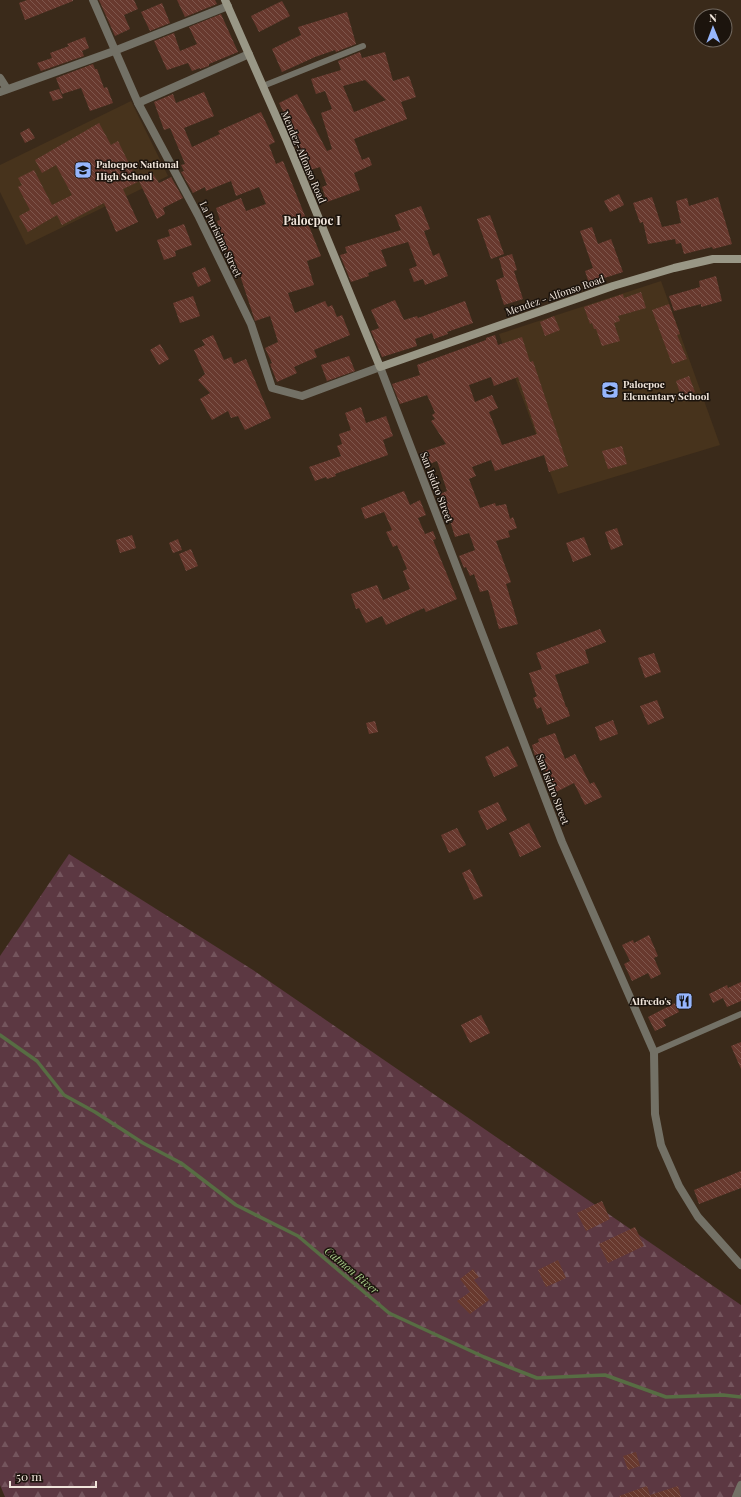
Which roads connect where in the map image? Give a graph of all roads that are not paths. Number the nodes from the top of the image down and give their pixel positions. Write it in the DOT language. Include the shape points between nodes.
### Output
graph roads {
  1 [pos="93,0"];
  2 [pos="227,3"];
  3 [pos="364,46"];
  4 [pos="114,51"];
  5 [pos="250,54"];
  6 [pos="0,78"];
  7 [pos="264,86"];
  8 [pos="3,90"];
  9 [pos="138,103"];
  10 [pos="741,260"];
  11 [pos="380,367"];
  12 [pos="741,1014"];
  13 [pos="654,1052"];
  14 [pos="741,1265"];
  15 [pos="741,1485"];
  16 [pos="736,1497"];
  1 -- 4 [label="street, La Purisima Street"];
  2 -- 4 [label="street"];
  2 -- 5 [label="main road, Mendez-Alfonso Road"];
  3 -- 7 [label="lane"];
  4 -- 8 [label="street"];
  4 -- 9 [label="street, La Purisima Street"];
  5 -- 7 [label="main road, Mendez-Alfonso Road"];
  5 -- 9 [label="street"];
  6 -- 8 [label="street"];
  7 -- 11 [label="main road, Mendez-Alfonso Road"];
  9 -- 11 [label="street, La Purisima Street" via="198,215 251,324 272,388 302,396"];
  10 -- 11 [label="main road, Mendez - Alfonso Road" via="713,259 613,286"];
  11 -- 13 [label="street, San Isidro Street" via="562,842"];
  12 -- 13 [label="lane"];
  13 -- 14 [label="street, San Isidro Street" via="655,1114 661,1145 679,1186 698,1217"];
  15 -- 16 [label="street"];
}
